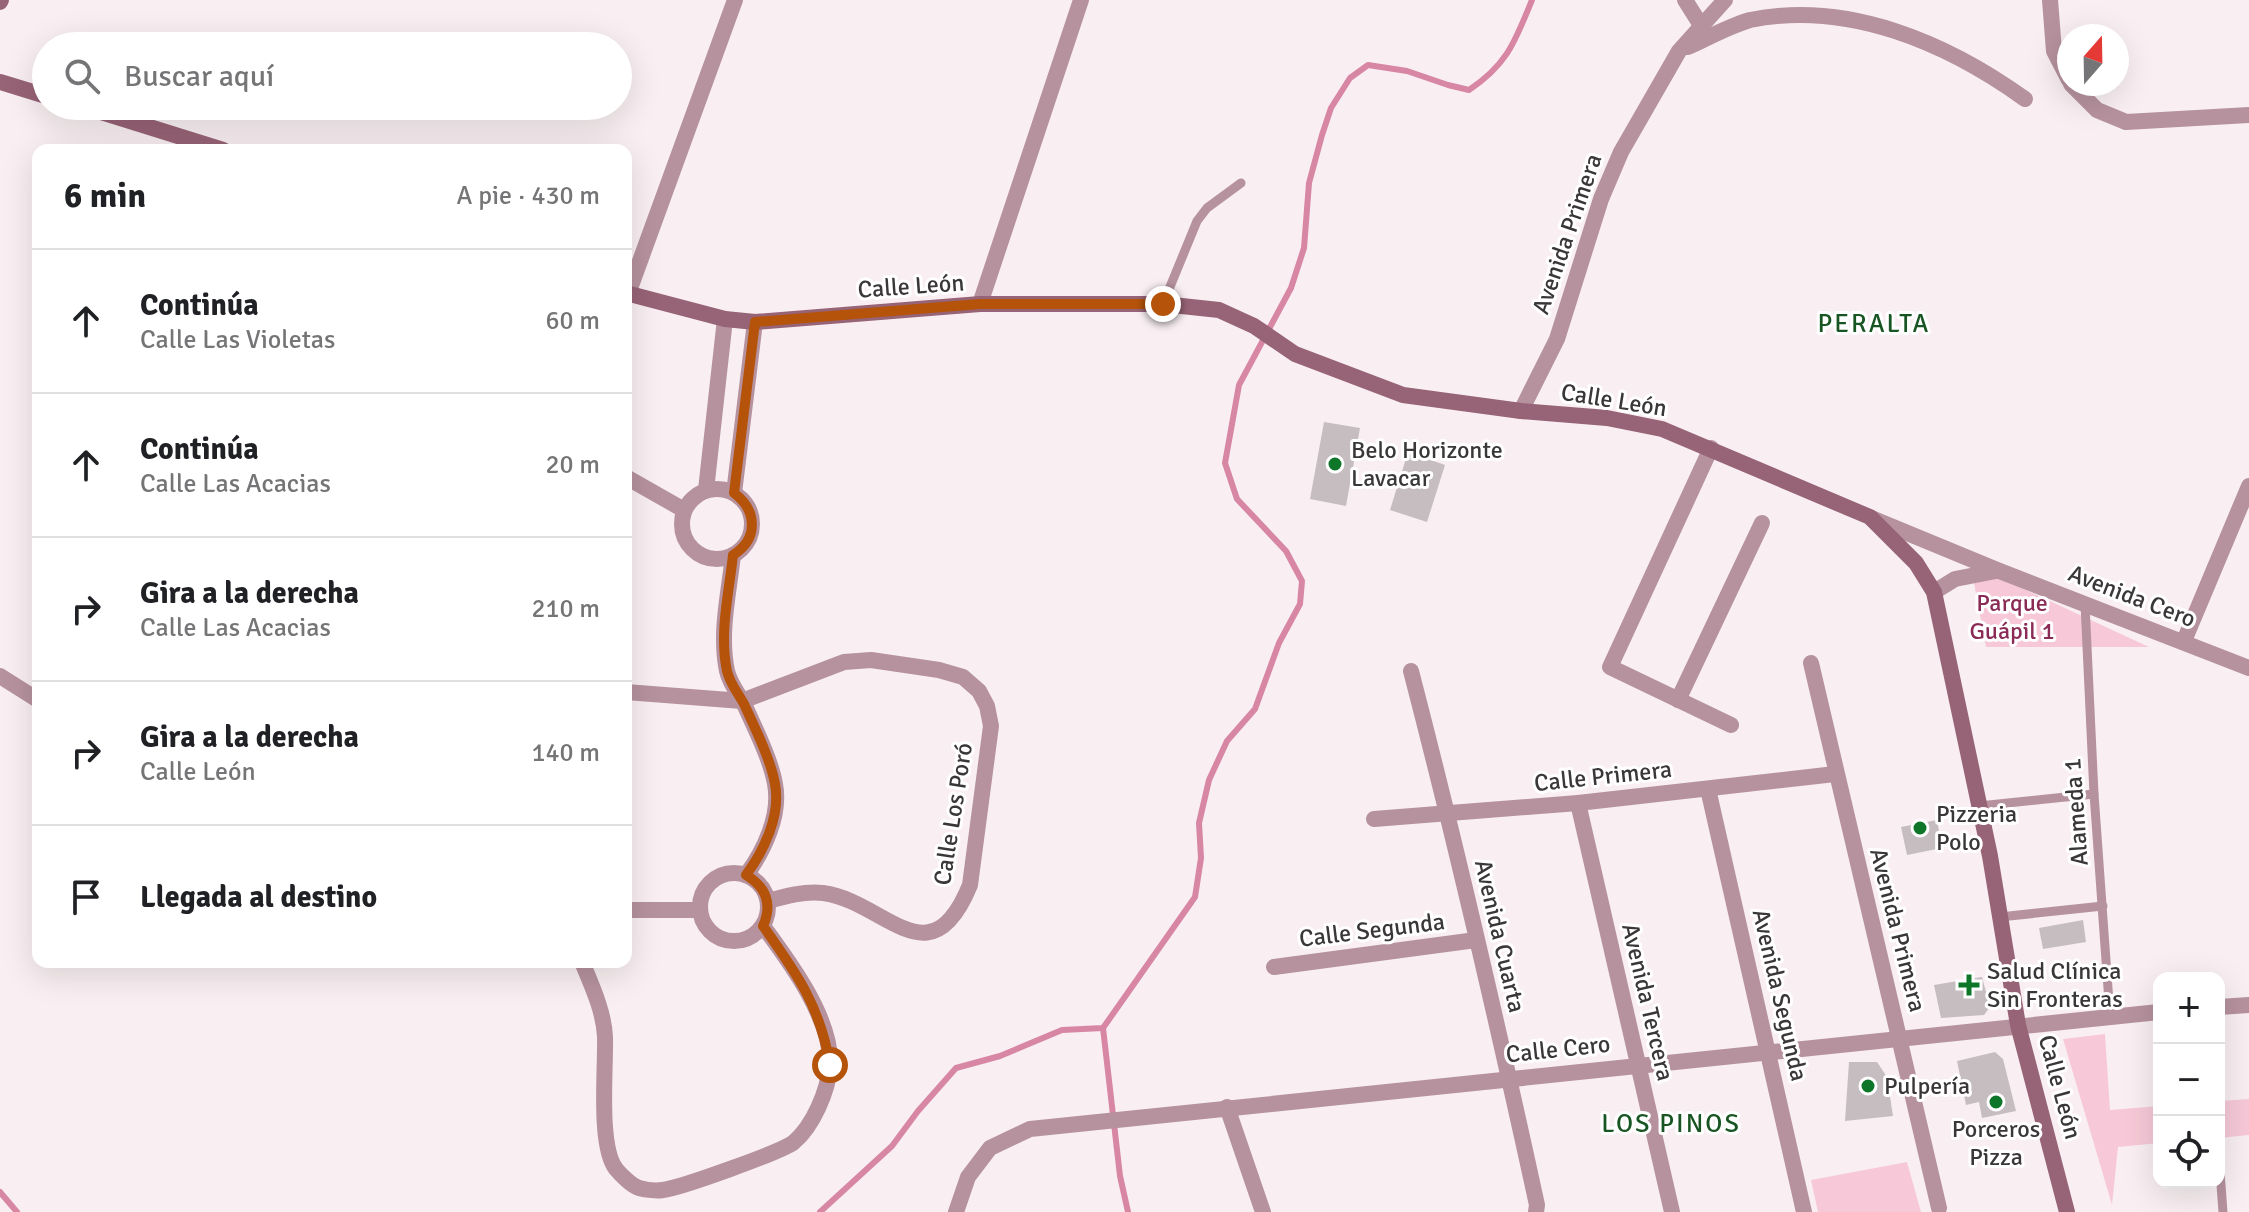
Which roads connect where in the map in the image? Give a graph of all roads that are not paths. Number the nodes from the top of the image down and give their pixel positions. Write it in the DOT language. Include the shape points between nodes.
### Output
graph roads {
  1 [pos="735,0"];
  2 [pos="1081,0"];
  3 [pos="1685,0"];
  4 [pos="1725,0"];
  5 [pos="2050,0"];
  6 [pos="1702,27"];
  7 [pos="1679,51"];
  8 [pos="2057,57"];
  9 [pos="0,82"];
  10 [pos="32,92"];
  11 [pos="2084,96"];
  12 [pos="2025,99"];
  13 [pos="2249,115"];
  14 [pos="127,120"];
  15 [pos="204,144"];
  16 [pos="1241,183"];
  17 [pos="632,279"];
  18 [pos="632,294"];
  19 [pos="980,304"];
  20 [pos="1163,304"];
  21 [pos="725,319"];
  22 [pos="755,322"];
  23 [pos="1521,411"];
  24 [pos="1711,448"];
  25 [pos="632,480"];
  26 [pos="2249,486"];
  27 [pos="706,490"];
  28 [pos="734,493"];
  29 [pos="684,510"];
  30 [pos="1870,517"];
  31 [pos="1762,523"];
  32 [pos="733,555"];
  33 [pos="1997,570"];
  34 [pos="1934,592"];
  35 [pos="2085,604"];
  36 [pos="2184,641"];
  37 [pos="1811,663"];
  38 [pos="2249,668"];
  39 [pos="1411,671"];
  40 [pos="0,676"];
  41 [pos="632,692"];
  42 [pos="32,696"];
  43 [pos="1678,700"];
  44 [pos="742,701"];
  45 [pos="1731,725"];
  46 [pos="1835,774"];
  47 [pos="1708,789"];
  48 [pos="2094,794"];
  49 [pos="1578,803"];
  50 [pos="1979,806"];
  51 [pos="1448,814"];
  52 [pos="1374,819"];
  53 [pos="746,875"];
  54 [pos="768,901"];
  55 [pos="2103,906"];
  56 [pos="632,910"];
  57 [pos="700,910"];
  58 [pos="2000,917"];
  59 [pos="763,926"];
  60 [pos="1476,940"];
  61 [pos="1274,967"];
  62 [pos="585,968"];
  63 [pos="2249,1005"];
  64 [pos="2225,1007"];
  65 [pos="2153,1012"];
  66 [pos="2110,1016"];
  67 [pos="2018,1025"];
  68 [pos="1899,1036"];
  69 [pos="1770,1053"];
  70 [pos="1637,1065"];
  71 [pos="1509,1078"];
  72 [pos="1227,1107"];
  73 [pos="2221,1188"];
  74 [pos="1939,1208"];
  75 [pos="956,1212"];
  76 [pos="1263,1212"];
  77 [pos="1536,1212"];
  78 [pos="1672,1212"];
  79 [pos="1804,1212"];
  80 [pos="2067,1212"];
  81 [pos="2223,1212"];
  1 -- 17 [label="street"];
  2 -- 19 [label="street"];
  3 -- 6 [label="street"];
  4 -- 6 [label="street, Avenida Primera"];
  5 -- 8 [label="street"];
  6 -- 7 [label="street, Avenida Primera"];
  7 -- 12 [label="street" via="1745,21 1826,14 1895,29 1961,58"];
  7 -- 23 [label="street, Avenida Primera" via="1621,152 1557,339"];
  9 -- 10 [label="main road"];
  11 -- 13 [label="street" via="2097,110 2126,122"];
  14 -- 15 [label="main road"];
  16 -- 20 [label="lane" via="1197,221"];
  18 -- 21 [label="main road, Calle León"];
  19 -- 20 [label="main road, Calle León"];
  19 -- 22 [label="main road, Calle León"];
  20 -- 23 [label="main road, Calle León" via="1219,310 1295,354 1403,395"];
  21 -- 22 [label="main road, Calle León"];
  21 -- 27 [label="street"];
  22 -- 28 [label="street"];
  23 -- 24 [label="main road, Calle León" via="1621,420"];
  24 -- 30 [label="main road, Calle León"];
  24 -- 43 [label="street" via="1610,667"];
  25 -- 29 [label="street"];
  26 -- 36 [label="street"];
  27 -- 28 [label="street"];
  27 -- 29 [label="street"];
  28 -- 32 [label="street" via="743,499 752,520 748,542"];
  29 -- 32 [label="street" via="683,533 697,553 720,559"];
  30 -- 33 [label="street, Avenida Cero"];
  30 -- 34 [label="main road, Calle León" via="1916,563"];
  31 -- 43 [label="street"];
  32 -- 44 [label="street" via="724,651 727,673"];
  33 -- 34 [label="street" via="1955,579"];
  33 -- 35 [label="street, Avenida Cero"];
  34 -- 50 [label="main road, Calle León"];
  35 -- 36 [label="street, Avenida Cero"];
  35 -- 48 [label="lane, Alameda 1"];
  36 -- 38 [label="street, Avenida Cero"];
  37 -- 46 [label="street, Avenida Primera"];
  39 -- 51 [label="street, Avenida Cuarta"];
  40 -- 42 [label="street"];
  41 -- 44 [label="street"];
  43 -- 45 [label="street"];
  44 -- 53 [label="street" via="775,782 776,802 759,859"];
  44 -- 54 [label="street, Calle Los Poró" via="844,662 871,660 963,677 979,691 991,726 970,885 961,909 946,924 930,933 912,932 824,893"];
  46 -- 47 [label="street, Calle Primera"];
  46 -- 68 [label="street, Avenida Primera"];
  47 -- 49 [label="street, Calle Primera"];
  47 -- 69 [label="street, Avenida Segunda"];
  48 -- 50 [label="lane"];
  48 -- 55 [label="lane, Alameda 1"];
  49 -- 51 [label="street, Calle Primera"];
  49 -- 70 [label="street, Avenida Tercera"];
  50 -- 58 [label="main road, Calle León"];
  51 -- 52 [label="street, Calle Primera"];
  51 -- 60 [label="street, Avenida Cuarta"];
  53 -- 54 [label="street"];
  53 -- 57 [label="street" via="713,880 705,888"];
  54 -- 59 [label="street"];
  55 -- 58 [label="lane"];
  55 -- 66 [label="lane, Alameda 1"];
  56 -- 57 [label="street"];
  57 -- 59 [label="street" via="708,929 726,941 747,939"];
  58 -- 67 [label="main road, Calle León"];
  59 -- 62 [label="street" via="801,979 824,1030 830,1065 824,1090 811,1121 793,1144 662,1190 636,1188 614,1168 607,1144 605,1035"];
  60 -- 61 [label="street, Calle Segunda"];
  60 -- 71 [label="street, Avenida Cuarta"];
  63 -- 64 [label="street"];
  65 -- 66 [label="street"];
  66 -- 67 [label="street"];
  67 -- 68 [label="street, Calle Cero"];
  67 -- 80 [label="main road, Calle León"];
  68 -- 69 [label="street, Calle Cero"];
  68 -- 74 [label="street, Avenida Primera"];
  69 -- 70 [label="street, Calle Cero"];
  69 -- 79 [label="street, Avenida Segunda"];
  70 -- 71 [label="street, Calle Cero"];
  70 -- 78 [label="street, Avenida Tercera"];
  71 -- 72 [label="street, Calle Cero"];
  71 -- 77 [label="street, Avenida Cuarta"];
  72 -- 75 [label="street, Calle Cero" via="1030,1129 990,1148 968,1177"];
  72 -- 76 [label="street"];
  73 -- 81 [label="lane"];
}
